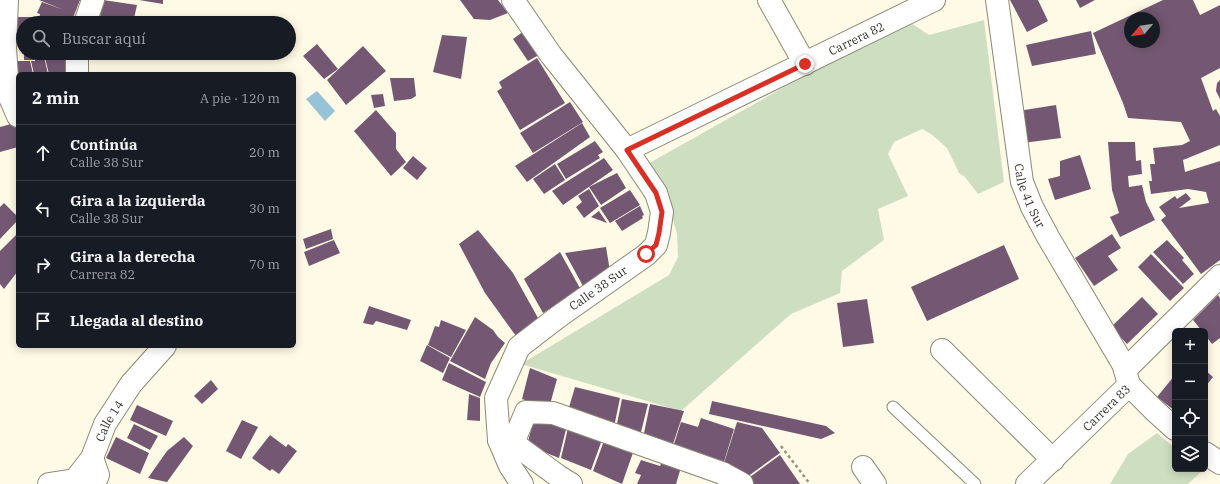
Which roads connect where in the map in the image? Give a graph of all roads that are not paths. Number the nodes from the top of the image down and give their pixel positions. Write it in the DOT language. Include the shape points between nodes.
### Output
graph roads {
  1 [pos="7,0"];
  2 [pos="93,0"];
  3 [pos="514,0"];
  4 [pos="769,0"];
  5 [pos="934,0"];
  6 [pos="997,0"];
  7 [pos="88,16"];
  8 [pos="78,60"];
  9 [pos="805,64"];
  10 [pos="77,72"];
  11 [pos="16,111"];
  12 [pos="627,150"];
  13 [pos="1220,276"];
  14 [pos="163,348"];
  15 [pos="942,350"];
  16 [pos="1127,377"];
  17 [pos="893,407"];
  18 [pos="1172,426"];
  19 [pos="503,439"];
  20 [pos="1208,455"];
  21 [pos="92,458"];
  22 [pos="1052,460"];
  23 [pos="1220,463"];
  24 [pos="863,467"];
  25 [pos="49,484"];
  26 [pos="94,484"];
  27 [pos="522,484"];
  28 [pos="572,484"];
  29 [pos="742,484"];
  30 [pos="875,484"];
  31 [pos="975,484"];
  32 [pos="1027,484"];
  1 -- 11 [label="street" via="5,48 8,93"];
  2 -- 7 [label="street"];
  3 -- 12 [label="street, Calle 38 Sur" via="551,56"];
  4 -- 9 [label="street"];
  5 -- 9 [label="street, Carrera 82"];
  6 -- 16 [label="street, Calle 41 Sur" via="1022,182 1048,237 1123,364"];
  8 -- 10 [label="street"];
  9 -- 12 [label="street, Carrera 82"];
  12 -- 19 [label="street, Calle 38 Sur" via="656,193 662,212 656,245 519,348 496,398"];
  13 -- 16 [label="street, Carrera 83"];
  14 -- 21 [label="street, Calle 14" via="130,384 105,424"];
  15 -- 22 [label="street"];
  16 -- 18 [label="street, Calle 41 Sur" via="1154,410"];
  16 -- 22 [label="street, Carrera 83"];
  17 -- 31 [label="lane"];
  19 -- 27 [label="street, Calle 38 Sur" via="510,466"];
  19 -- 28 [label="street"];
  19 -- 29 [label="street" via="516,436 526,412 553,413 722,473"];
  20 -- 23 [label="street"];
  21 -- 25 [label="street, Calle 14" via="75,480"];
  21 -- 26 [label="street" via="98,475"];
  22 -- 32 [label="street, Carrera 83"];
  24 -- 30 [label="street"];
}
